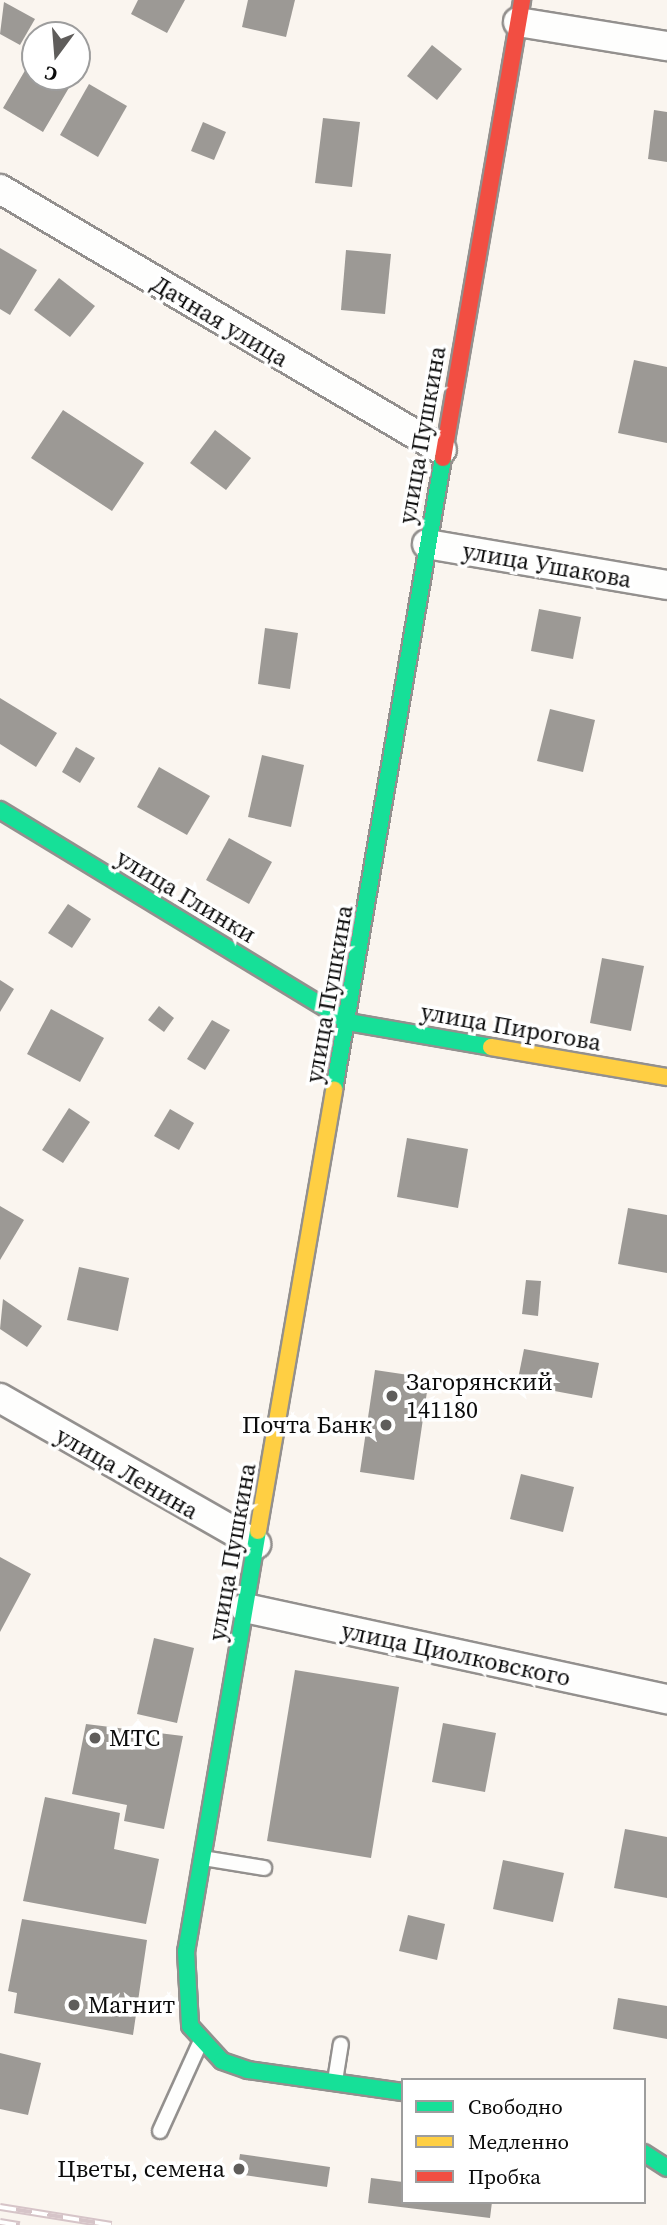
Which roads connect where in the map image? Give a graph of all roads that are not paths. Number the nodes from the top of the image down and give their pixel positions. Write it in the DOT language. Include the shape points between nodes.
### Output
graph roads {
  1 [pos="520,11"];
  2 [pos="667,46"];
  3 [pos="0,189"];
  4 [pos="442,450"];
  5 [pos="427,544"];
  6 [pos="667,585"];
  7 [pos="0,810"];
  8 [pos="348,1022"];
  9 [pos="667,1077"];
  10 [pos="0,1398"];
  11 [pos="256,1544"];
  12 [pos="245,1608"];
  13 [pos="667,1699"];
  14 [pos="202,1858"];
  15 [pos="264,1868"];
  16 [pos="200,2044"];
  17 [pos="341,2044"];
  18 [pos="335,2082"];
  19 [pos="401,2092"];
  20 [pos="160,2131"];
  21 [pos="646,2154"];
  22 [pos="667,2168"];
  1 -- 2 [label="street"];
  1 -- 4 [label="main road, улица Пушкина"];
  3 -- 4 [label="street, Дачная улица"];
  4 -- 5 [label="main road, улица Пушкина"];
  5 -- 6 [label="street, улица Ушакова"];
  5 -- 8 [label="main road, улица Пушкина"];
  7 -- 8 [label="main road, улица Глинки"];
  8 -- 9 [label="main road, улица Пирогова"];
  8 -- 11 [label="main road, улица Пушкина"];
  10 -- 11 [label="street, улица Ленина"];
  11 -- 12 [label="main road, улица Пушкина"];
  12 -- 13 [label="street, улица Циолковского"];
  12 -- 14 [label="main road, улица Пушкина"];
  14 -- 15 [label="lane"];
  14 -- 16 [label="main road, улица Пушкина" via="184,1996"];
  16 -- 18 [label="main road" via="248,2070"];
  16 -- 20 [label="lane"];
  17 -- 18 [label="lane"];
  18 -- 19 [label="main road"];
  21 -- 22 [label="main road"];
}
